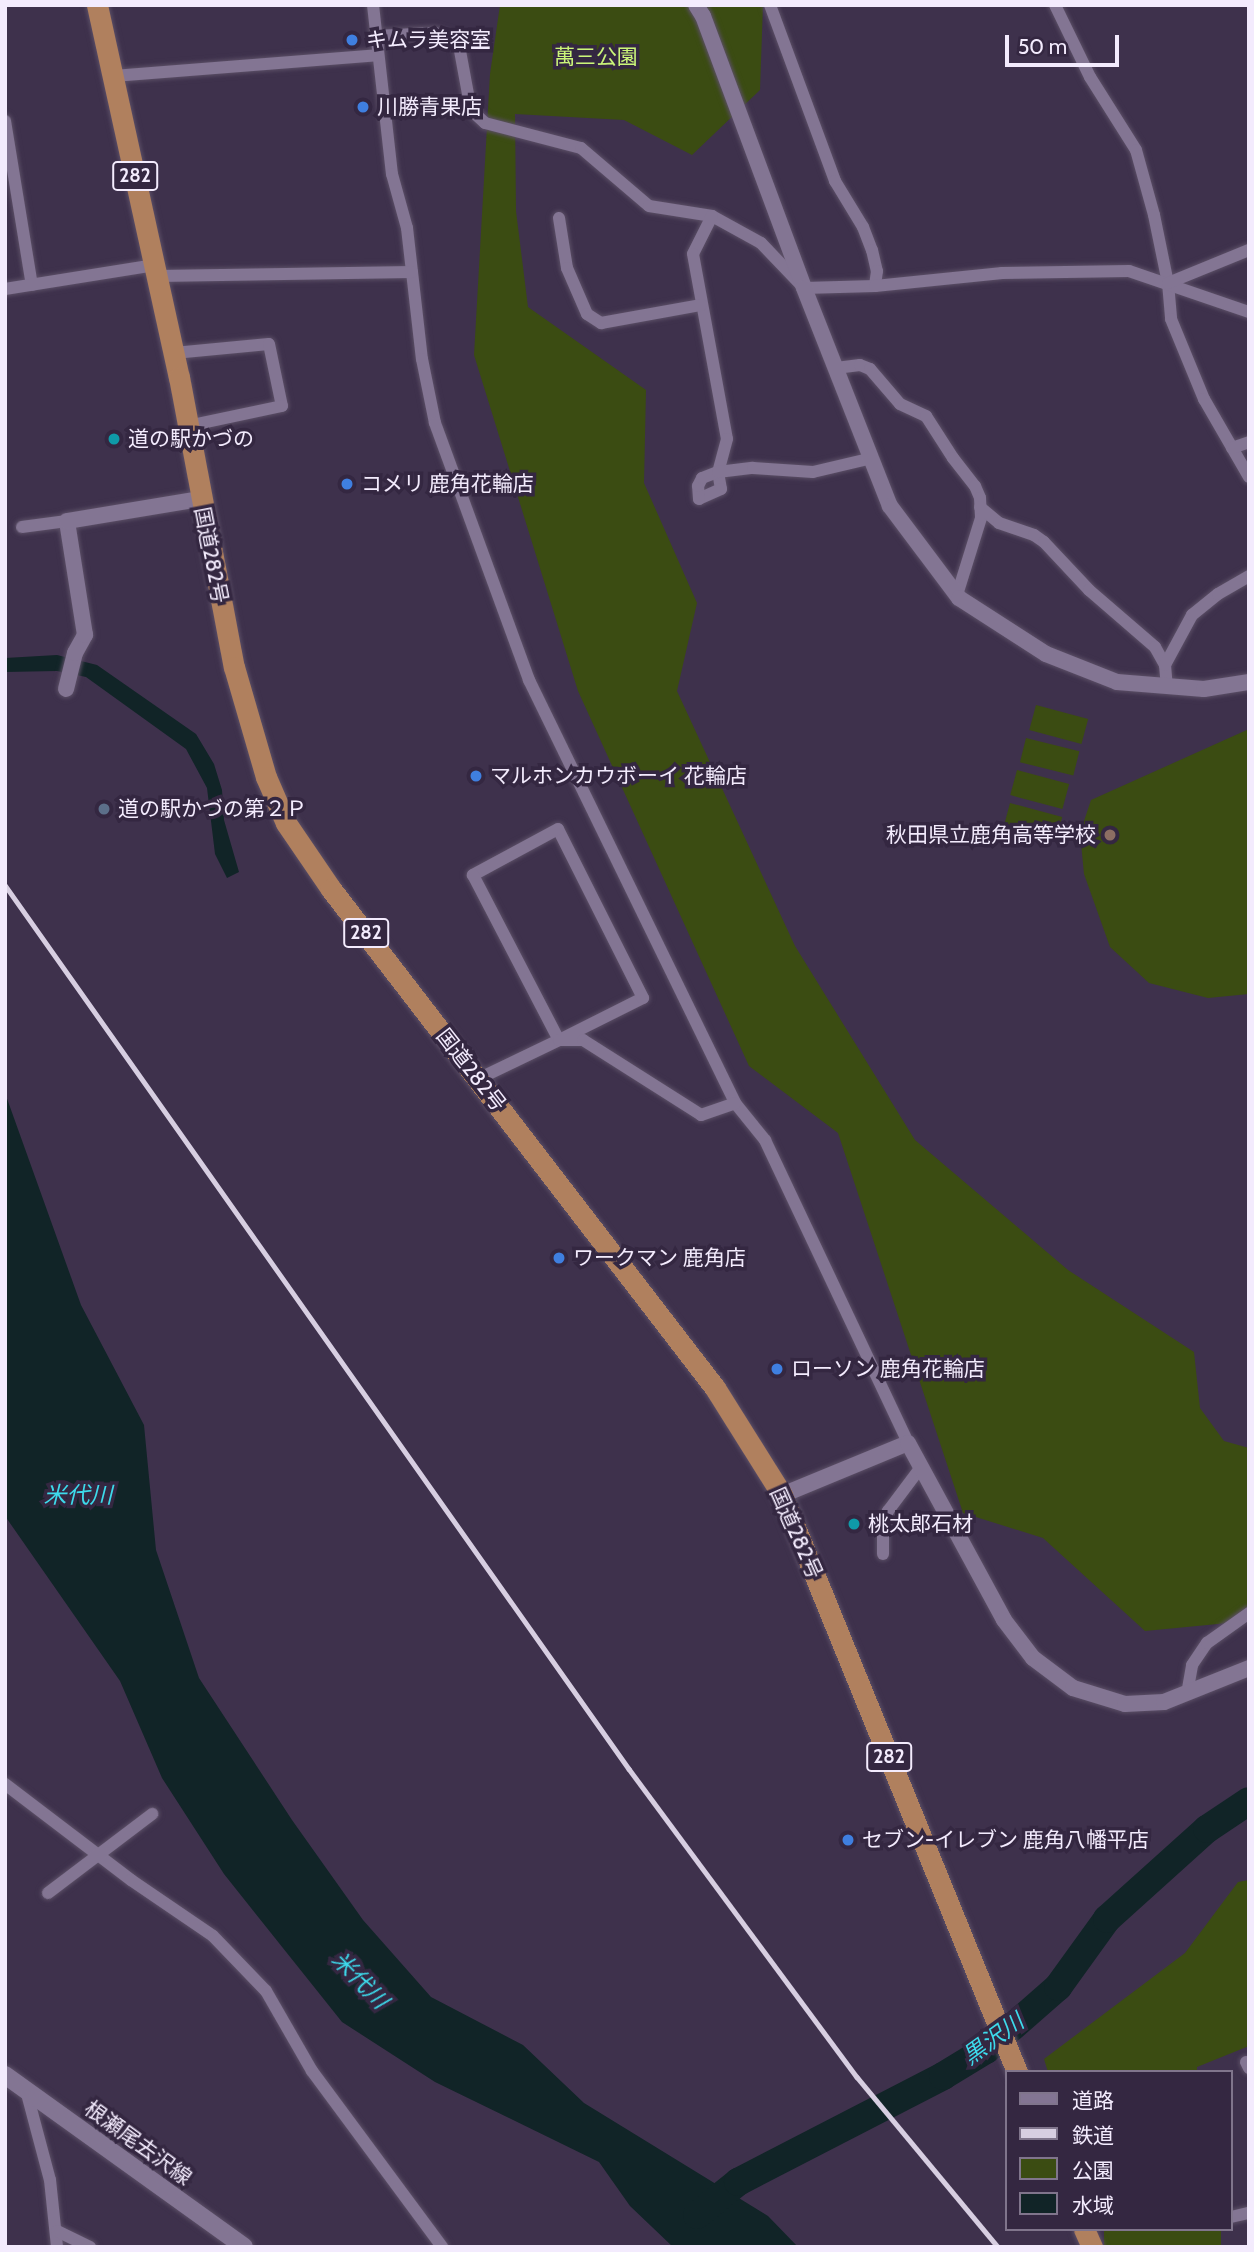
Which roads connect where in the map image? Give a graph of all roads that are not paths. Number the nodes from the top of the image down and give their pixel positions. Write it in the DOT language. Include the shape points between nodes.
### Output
graph roads {
  1 [pos="97,5"];
  2 [pos="373,5"];
  3 [pos="696,5"];
  4 [pos="770,5"];
  5 [pos="1055,5"];
  6 [pos="376,36"];
  7 [pos="377,55"];
  8 [pos="113,75"];
  9 [pos="5,121"];
  10 [pos="712,216"];
  11 [pos="559,218"];
  12 [pos="1249,250"];
  13 [pos="157,270"];
  14 [pos="412,272"];
  15 [pos="1168,283"];
  16 [pos="32,285"];
  17 [pos="875,286"];
  18 [pos="804,288"];
  19 [pos="5,289"];
  20 [pos="701,305"];
  21 [pos="1249,312"];
  22 [pos="174,353"];
  23 [pos="836,368"];
  24 [pos="188,426"];
  25 [pos="1249,442"];
  26 [pos="1233,448"];
  27 [pos="872,458"];
  28 [pos="1249,477"];
  29 [pos="200,499"];
  30 [pos="980,507"];
  31 [pos="67,521"];
  32 [pos="22,527"];
  33 [pos="1249,576"];
  34 [pos="957,595"];
  35 [pos="1165,665"];
  36 [pos="1249,682"];
  37 [pos="67,684"];
  38 [pos="1167,687"];
  39 [pos="559,1040"];
  40 [pos="478,1079"];
  41 [pos="735,1102"];
  42 [pos="908,1443"];
  43 [pos="921,1467"];
  44 [pos="782,1495"];
  45 [pos="883,1554"];
  46 [pos="1249,1613"];
  47 [pos="1249,1668"];
  48 [pos="1187,1694"];
  49 [pos="5,1784"];
  50 [pos="152,1814"];
  51 [pos="98,1855"];
  52 [pos="48,1893"];
  53 [pos="1016,2070"];
  54 [pos="5,2075"];
  55 [pos="26,2089"];
  56 [pos="57,2231"];
  57 [pos="1085,2231"];
  58 [pos="57,2247"];
  59 [pos="90,2247"];
  60 [pos="244,2247"];
  61 [pos="442,2247"];
  62 [pos="1092,2247"];
  1 -- 8 [label="highway, 国道282号 / 282"];
  2 -- 6 [label="street"];
  3 -- 18 [label="street"];
  4 -- 17 [label="street" via="835,181 872,250"];
  5 -- 15 [label="street" via="1090,77 1136,150"];
  6 -- 7 [label="street"];
  6 -- 10 [label="street" via="435,33 458,40 471,110 485,123 581,148 649,206"];
  7 -- 8 [label="street"];
  7 -- 14 [label="street"];
  8 -- 13 [label="highway, 国道282号 / 282"];
  9 -- 16 [label="street"];
  10 -- 18 [label="street" via="761,243"];
  10 -- 20 [label="street" via="693,254"];
  11 -- 20 [label="street" via="567,268 587,314 601,323"];
  12 -- 15 [label="street"];
  13 -- 14 [label="street"];
  13 -- 16 [label="street"];
  13 -- 22 [label="highway, 国道282号 / 282"];
  14 -- 41 [label="street" via="435,423 529,680"];
  15 -- 17 [label="street" via="1129,271 1060,270"];
  15 -- 21 [label="street"];
  15 -- 26 [label="street" via="1171,319 1204,399"];
  16 -- 19 [label="street"];
  17 -- 18 [label="street"];
  18 -- 23 [label="street"];
  20 -- 27 [label="street" via="727,439 718,472 753,468 813,472"];
  22 -- 24 [label="highway, 国道282号 / 282"];
  22 -- 24 [label="street" via="269,344 282,406"];
  23 -- 27 [label="street"];
  23 -- 30 [label="street" via="860,365 870,369 900,404 926,416 975,486"];
  24 -- 29 [label="highway, 国道282号 / 282"];
  25 -- 26 [label="street"];
  26 -- 28 [label="street"];
  27 -- 34 [label="street" via="890,506"];
  29 -- 31 [label="street"];
  29 -- 40 [label="highway, 国道282号 / 282" via="234,667 266,777 286,823 331,889"];
  30 -- 34 [label="street"];
  30 -- 35 [label="street" via="999,523 1044,542 1089,590 1155,647"];
  31 -- 32 [label="street"];
  31 -- 37 [label="street" via="85,635"];
  33 -- 35 [label="street" via="1192,615"];
  34 -- 38 [label="street" via="1046,654 1117,682"];
  35 -- 38 [label="street"];
  36 -- 38 [label="street" via="1204,689"];
  39 -- 39 [label="street" via="643,998 558,828 473,875"];
  39 -- 40 [label="street"];
  39 -- 41 [label="street" via="583,1040 701,1115"];
  40 -- 44 [label="highway, 国道282号 / 282" via="715,1388"];
  41 -- 42 [label="street" via="765,1140"];
  42 -- 43 [label="street"];
  42 -- 44 [label="street"];
  43 -- 45 [label="street" via="888,1511"];
  43 -- 48 [label="street" via="1003,1620 1033,1658 1073,1688 1125,1704 1164,1702"];
  44 -- 53 [label="highway, 国道282号 / 282"];
  46 -- 48 [label="street" via="1207,1643 1192,1665"];
  47 -- 48 [label="street"];
  49 -- 51 [label="street"];
  50 -- 51 [label="street"];
  51 -- 52 [label="street"];
  51 -- 61 [label="street" via="213,1936 266,1991 312,2071"];
  54 -- 55 [label="main road, 根瀬尾去沢線"];
  55 -- 56 [label="street" via="50,2180"];
  55 -- 60 [label="main road, 根瀬尾去沢線"];
  56 -- 58 [label="street"];
  56 -- 59 [label="street"];
  57 -- 62 [label="highway"];
}
